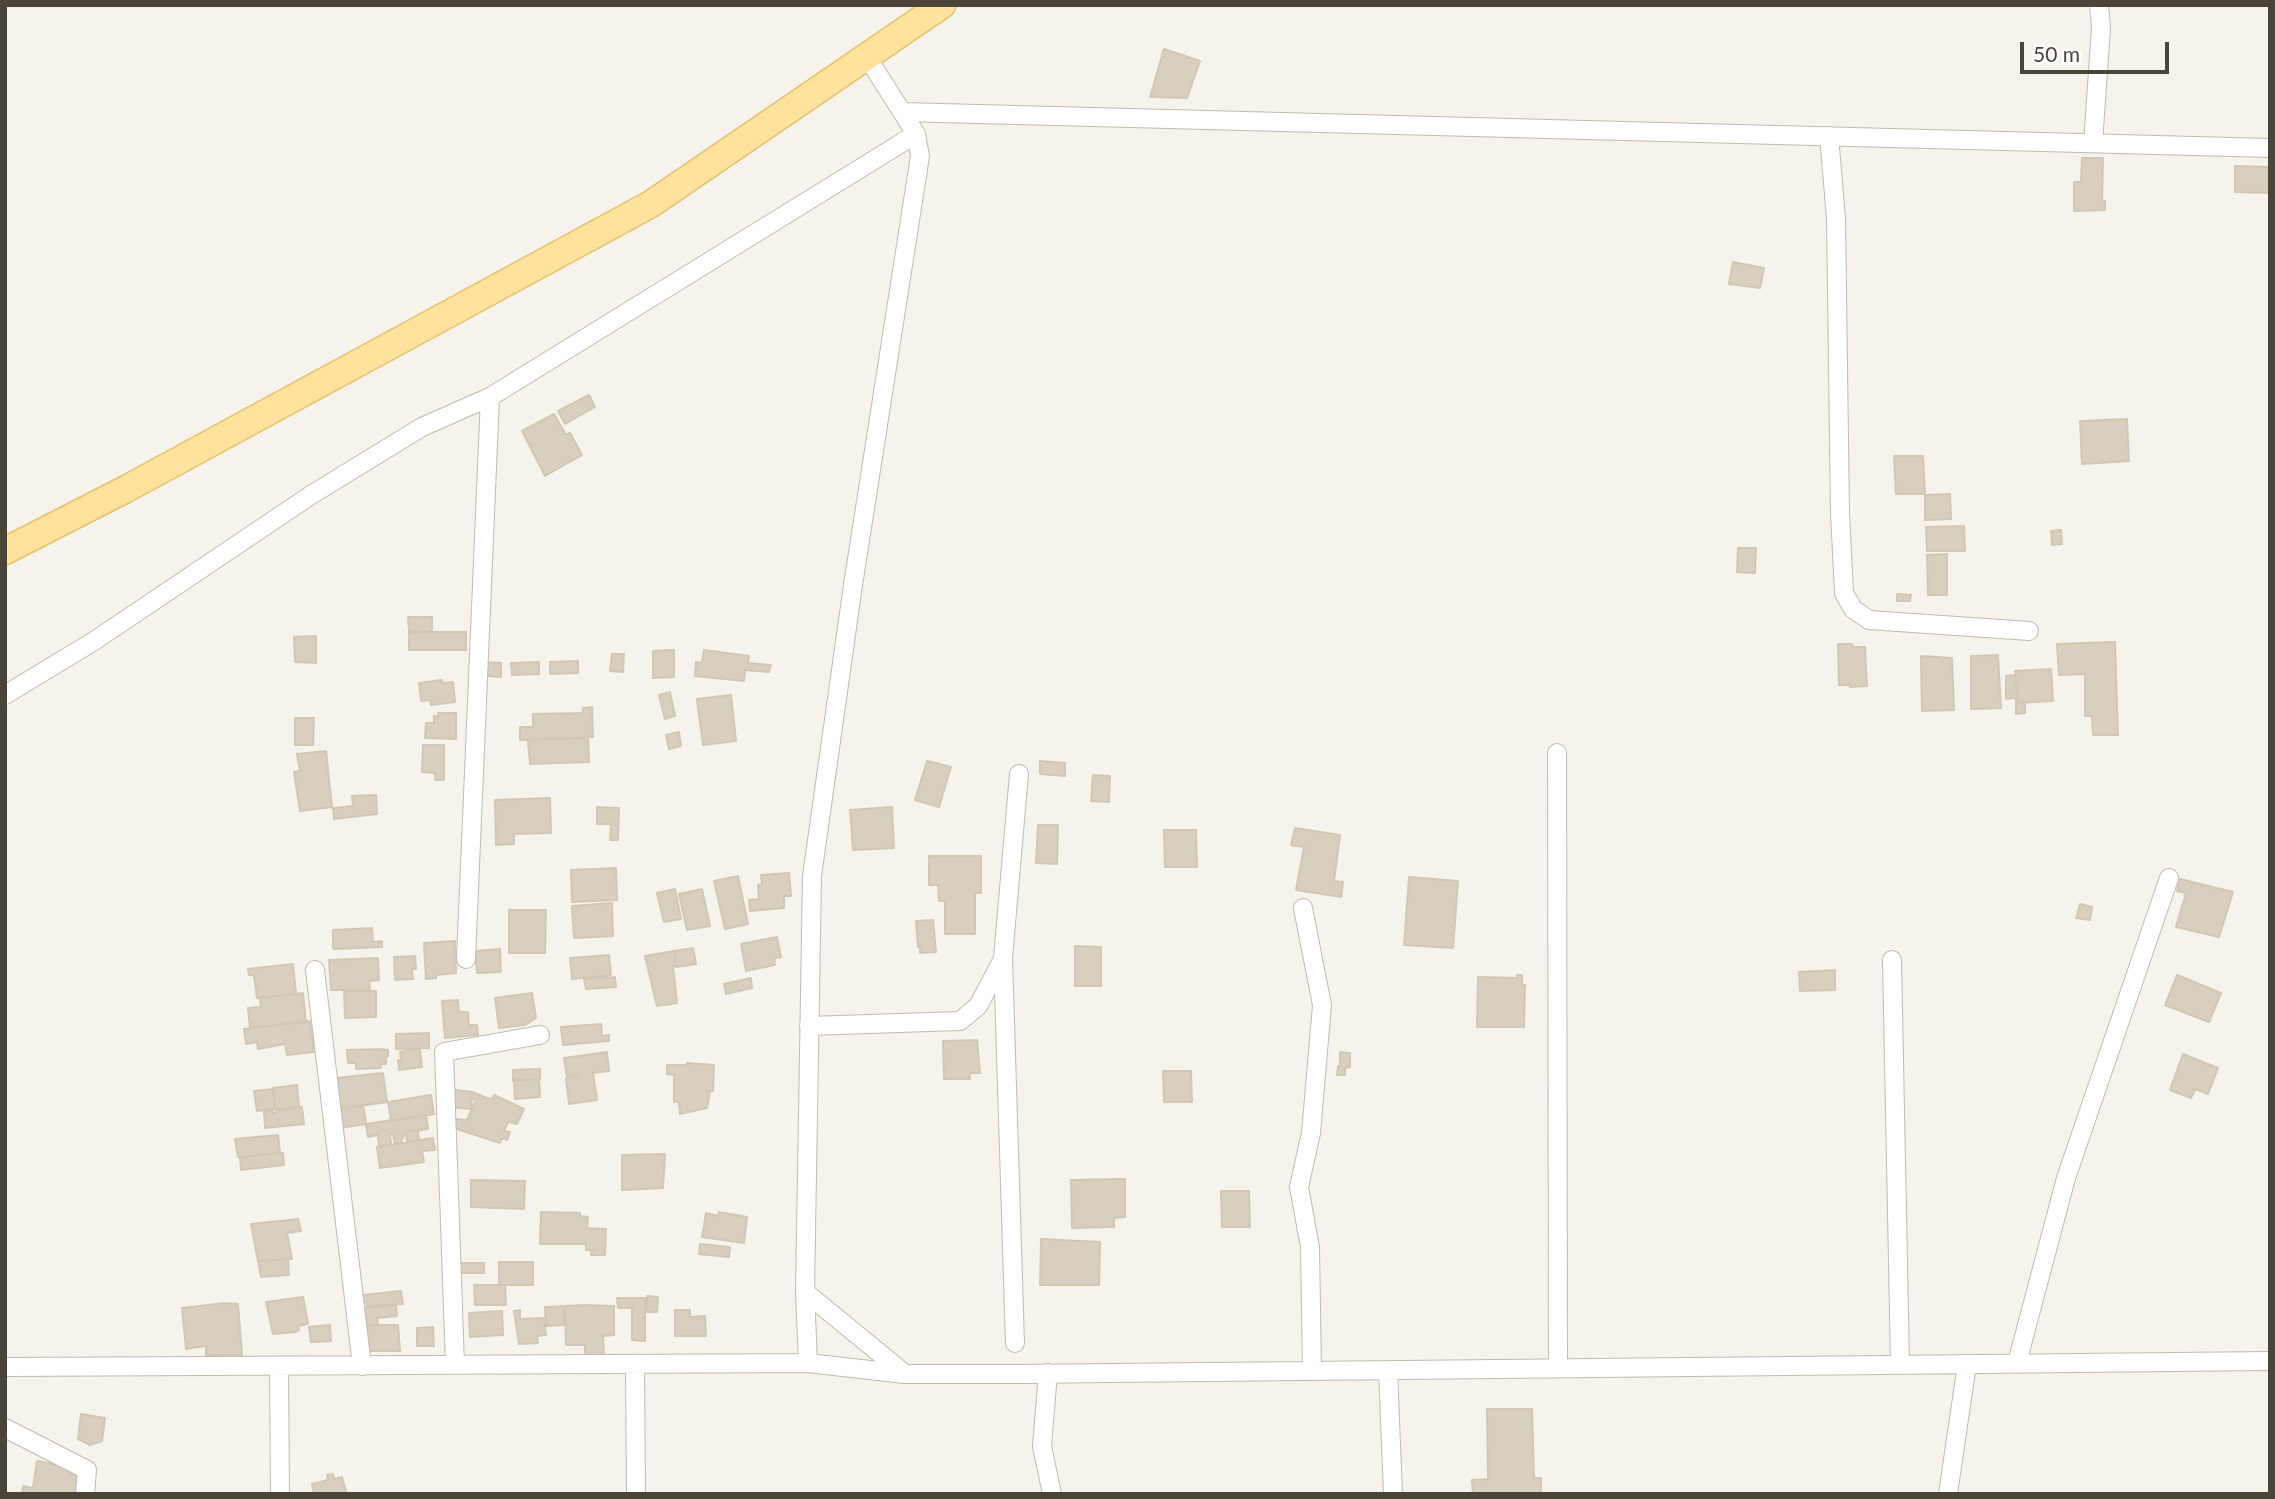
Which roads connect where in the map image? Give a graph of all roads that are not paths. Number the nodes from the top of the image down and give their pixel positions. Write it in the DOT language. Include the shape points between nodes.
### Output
graph roads {
  1 [pos="942,5"];
  2 [pos="2099,5"];
  3 [pos="867,57"];
  4 [pos="902,111"];
  5 [pos="916,134"];
  6 [pos="1829,136"];
  7 [pos="2093,143"];
  8 [pos="2270,148"];
  9 [pos="490,397"];
  10 [pos="5,551"];
  11 [pos="2029,631"];
  12 [pos="5,695"];
  13 [pos="1558,753"];
  14 [pos="1019,774"];
  15 [pos="2169,878"];
  16 [pos="1303,908"];
  17 [pos="1003,958"];
  18 [pos="466,959"];
  19 [pos="1892,960"];
  20 [pos="316,970"];
  21 [pos="809,1026"];
  22 [pos="540,1035"];
  23 [pos="805,1292"];
  24 [pos="1015,1343"];
  25 [pos="2270,1361"];
  26 [pos="808,1363"];
  27 [pos="2017,1363"];
  28 [pos="635,1364"];
  29 [pos="1900,1364"];
  30 [pos="1967,1364"];
  31 [pos="455,1365"];
  32 [pos="279,1366"];
  33 [pos="362,1366"];
  34 [pos="5,1367"];
  35 [pos="1558,1368"];
  36 [pos="1312,1370"];
  37 [pos="1388,1370"];
  38 [pos="1048,1373"];
  39 [pos="905,1374"];
  40 [pos="5,1428"];
  41 [pos="85,1494"];
  42 [pos="280,1494"];
  43 [pos="636,1494"];
  44 [pos="1052,1494"];
  45 [pos="1393,1494"];
  46 [pos="1948,1494"];
  1 -- 3 [label="main road"];
  2 -- 7 [label="street"];
  3 -- 4 [label="street"];
  3 -- 10 [label="main road" via="651,204"];
  4 -- 5 [label="street"];
  4 -- 6 [label="street"];
  5 -- 9 [label="street"];
  5 -- 21 [label="street" via="920,156 812,876"];
  6 -- 7 [label="street"];
  6 -- 11 [label="street" via="1836,218 1844,593 1853,609 1870,620"];
  7 -- 8 [label="street"];
  9 -- 12 [label="street" via="422,427 311,495"];
  9 -- 18 [label="street"];
  13 -- 35 [label="street"];
  14 -- 17 [label="street"];
  15 -- 27 [label="street" via="2066,1178"];
  16 -- 36 [label="street" via="1322,1005 1311,1133 1298,1186 1310,1247"];
  17 -- 21 [label="street" via="978,1006 960,1021"];
  17 -- 24 [label="street"];
  19 -- 29 [label="street"];
  20 -- 33 [label="street"];
  21 -- 23 [label="street"];
  22 -- 31 [label="street" via="444,1052"];
  23 -- 26 [label="street"];
  23 -- 39 [label="street"];
  25 -- 27 [label="street"];
  26 -- 28 [label="street"];
  26 -- 39 [label="street"];
  27 -- 30 [label="street"];
  28 -- 31 [label="street"];
  28 -- 43 [label="street"];
  29 -- 30 [label="street"];
  29 -- 35 [label="street"];
  30 -- 46 [label="street"];
  31 -- 33 [label="street"];
  32 -- 33 [label="street"];
  32 -- 34 [label="street"];
  32 -- 42 [label="street"];
  35 -- 37 [label="street"];
  36 -- 37 [label="street"];
  36 -- 38 [label="street"];
  37 -- 45 [label="street"];
  38 -- 39 [label="street"];
  38 -- 44 [label="street" via="1042,1446"];
  40 -- 41 [label="street" via="88,1470"];
}
